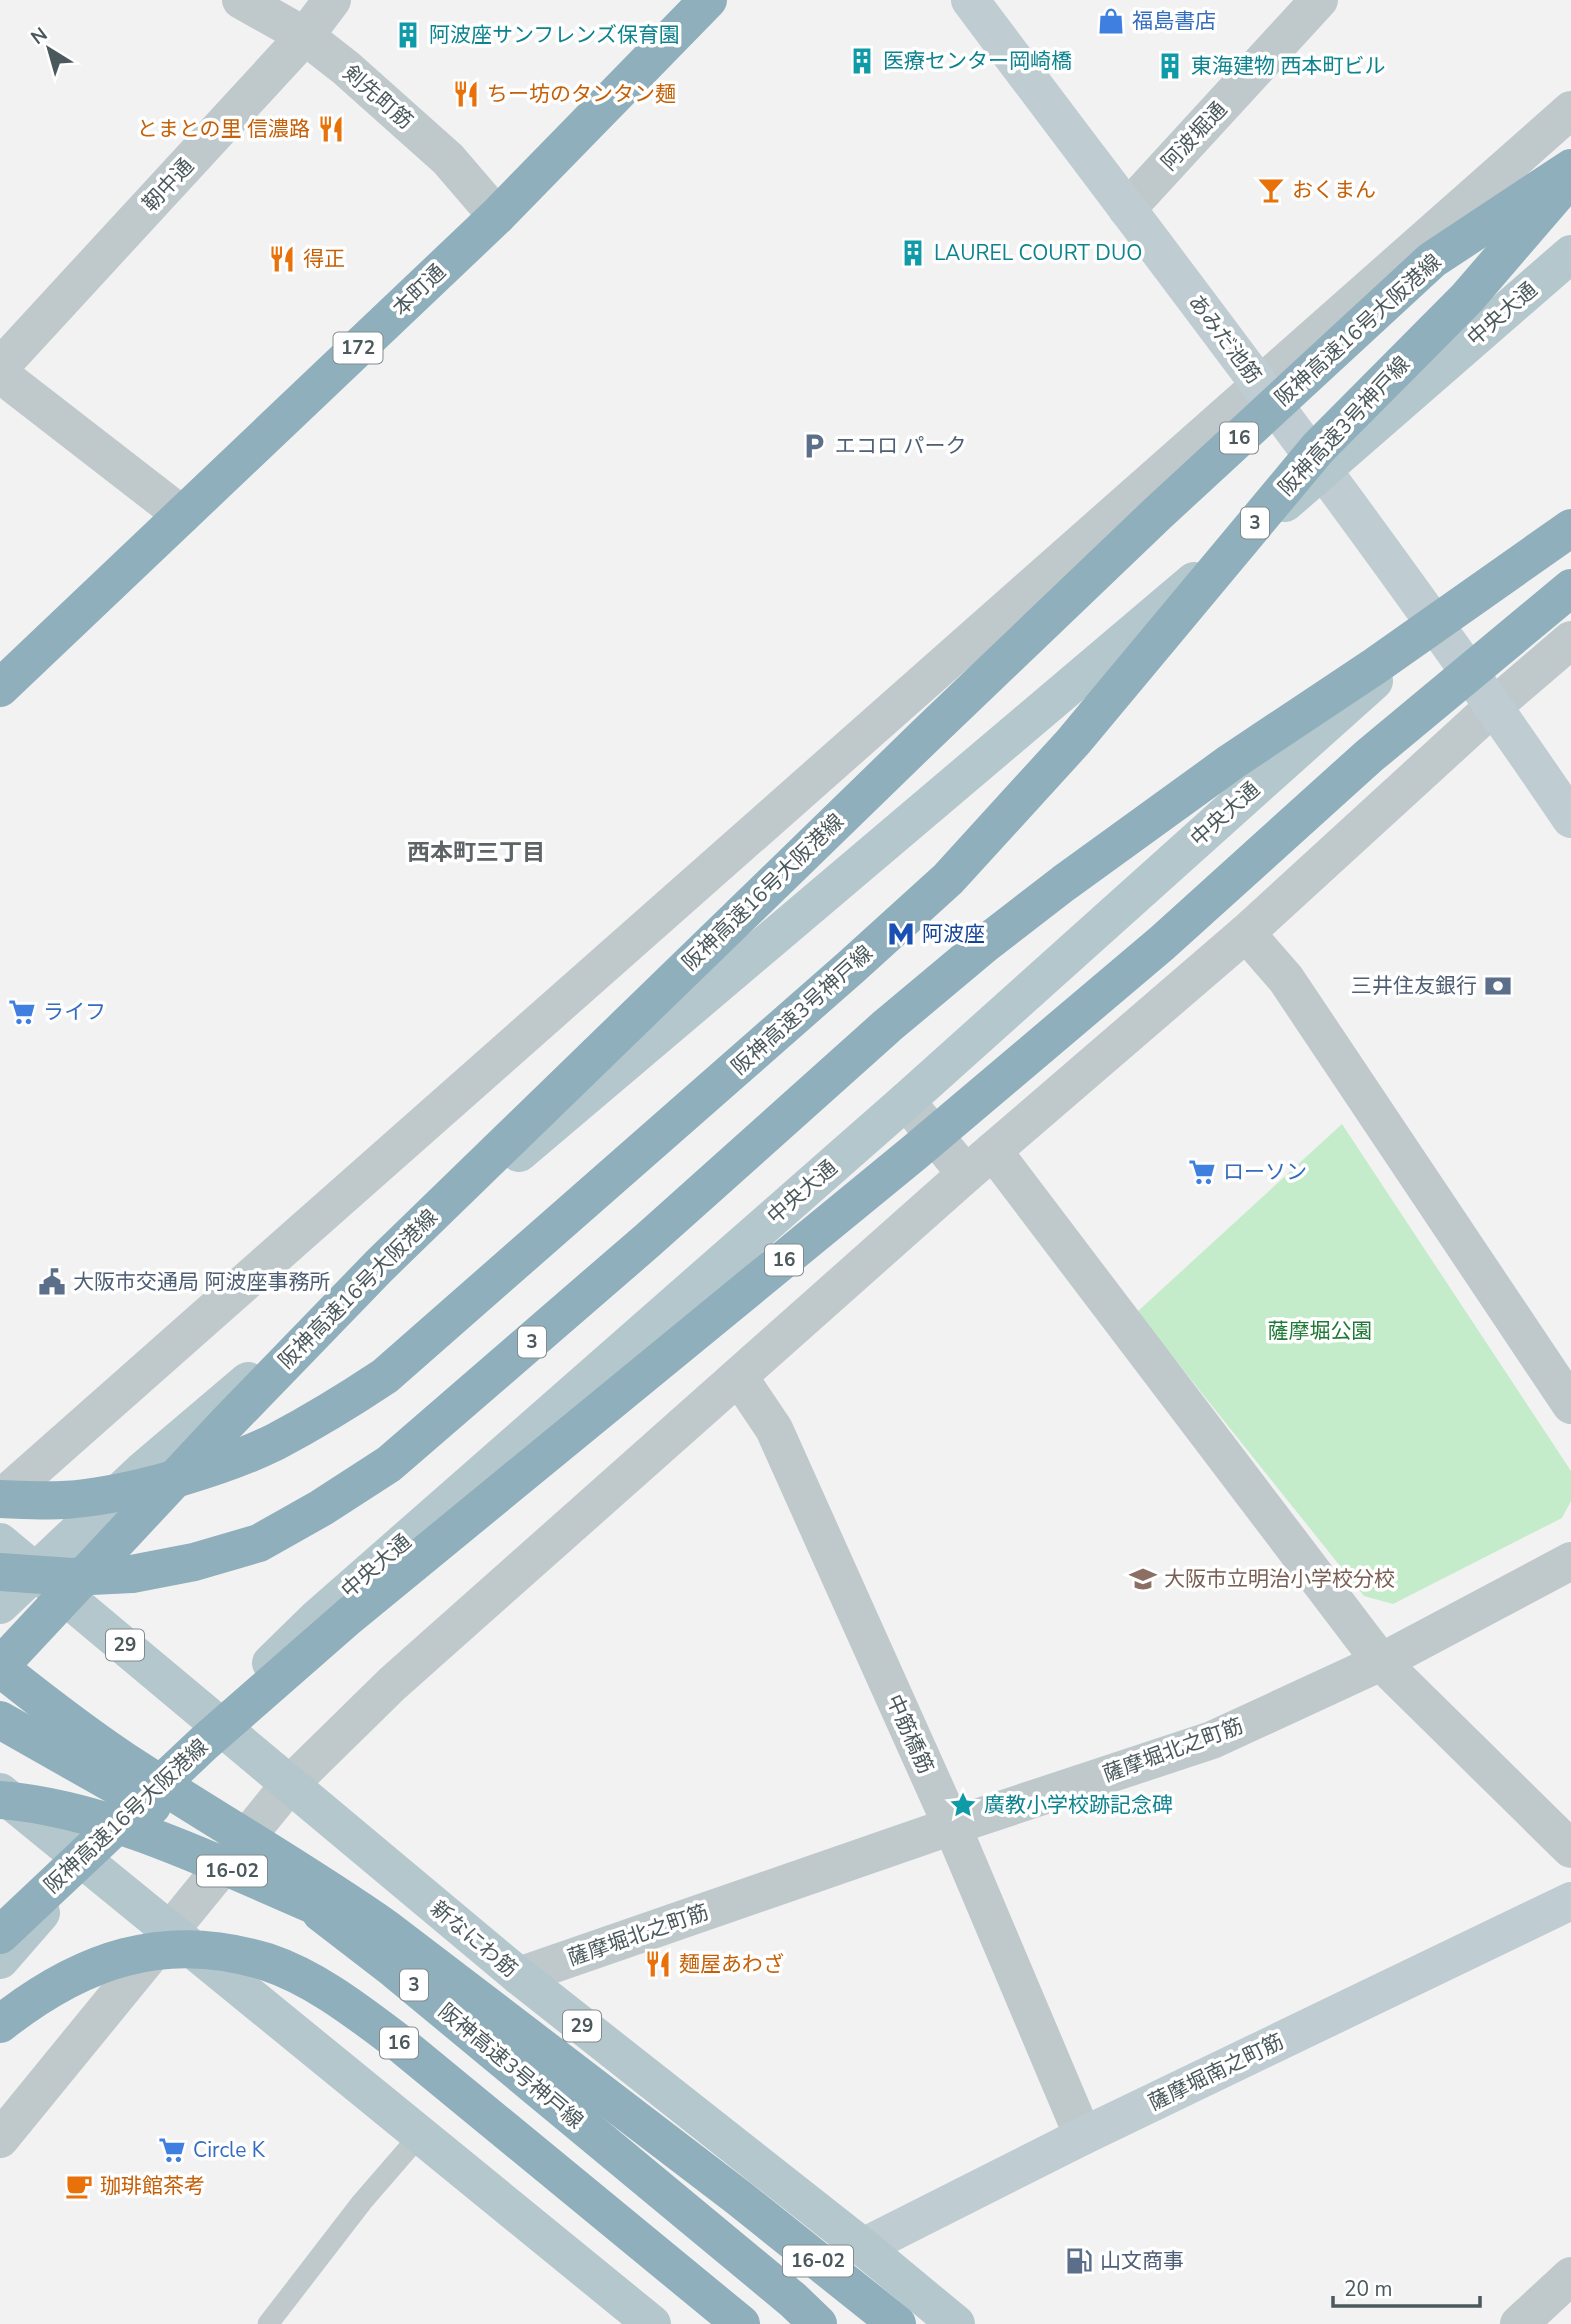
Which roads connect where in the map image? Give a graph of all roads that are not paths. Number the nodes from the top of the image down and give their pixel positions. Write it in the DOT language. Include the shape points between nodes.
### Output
graph roads {
  1 [pos="241,0"];
  2 [pos="332,0"];
  3 [pos="708,0"];
  4 [pos="970,0"];
  5 [pos="1319,0"];
  6 [pos="305,36"];
  7 [pos="1571,110"];
  8 [pos="1571,168"];
  9 [pos="1571,177"];
  10 [pos="1126,209"];
  11 [pos="497,216"];
  12 [pos="1571,254"];
  13 [pos="0,368"];
  14 [pos="0,374"];
  15 [pos="1261,386"];
  16 [pos="1322,472"];
  17 [pos="1571,510"];
  18 [pos="182,515"];
  19 [pos="1571,528"];
  20 [pos="1571,588"];
  21 [pos="1435,627"];
  22 [pos="1571,640"];
  23 [pos="0,688"];
  24 [pos="1494,706"];
  25 [pos="1571,819"];
  26 [pos="1246,933"];
  27 [pos="906,1101"];
  28 [pos="980,1163"];
  29 [pos="739,1377"];
  30 [pos="1571,1405"];
  31 [pos="0,1499"];
  32 [pos="0,1542"];
  33 [pos="1571,1561"];
  34 [pos="18,1571"];
  35 [pos="0,1605"];
  36 [pos="1381,1662"];
  37 [pos="0,1667"];
  38 [pos="0,1720"];
  39 [pos="214,1720"];
  40 [pos="289,1785"];
  41 [pos="0,1792"];
  42 [pos="0,1800"];
  43 [pos="952,1826"];
  44 [pos="1571,1849"];
  45 [pos="85,1861"];
  46 [pos="1571,1901"];
  47 [pos="170,1932"];
  48 [pos="0,1935"];
  49 [pos="0,1960"];
  50 [pos="519,1976"];
  51 [pos="451,1977"];
  52 [pos="0,2024"];
  53 [pos="420,2135"];
  54 [pos="1083,2136"];
  55 [pos="0,2139"];
  56 [pos="863,2247"];
  57 [pos="1571,2276"];
  58 [pos="806,2312"];
  59 [pos="268,2324"];
  60 [pos="652,2324"];
  61 [pos="741,2324"];
  62 [pos="897,2324"];
  63 [pos="956,2324"];
  64 [pos="1519,2324"];
  1 -- 6 [label="street, 剣先町筋"];
  2 -- 6 [label="street, 靭中通"];
  3 -- 11 [label="highway, 本町通 / 172"];
  4 -- 10 [label="street, あみだ池筋"];
  5 -- 10 [label="street, 阿波堀通"];
  6 -- 11 [label="street, 剣先町筋" via="448,159"];
  6 -- 13 [label="street, 靭中通"];
  7 -- 15 [label="street"];
  8 -- 37 [label="highway, 阪神高速16号大阪港線 / 16" via="1432,260 987,676 379,1266"];
  9 -- 31 [label="highway, 阪神高速3号神戸線 / 3" via="1467,298 1318,448 1073,742 948,879 385,1376 272,1443 210,1468 86,1498"];
  10 -- 15 [label="street, あみだ池筋"];
  11 -- 18 [label="highway, 本町通 / 172"];
  12 -- 16 [label="main road, 中央大通"];
  14 -- 18 [label="street"];
  15 -- 16 [label="street, あみだ池筋"];
  15 -- 31 [label="street"];
  16 -- 21 [label="street, あみだ池筋"];
  16 -- 34 [label="main road, 中央大通"];
  17 -- 21 [label="main road, 中央大通"];
  18 -- 23 [label="highway, 本町通 / 172"];
  19 -- 34 [label="highway, 3" via="1231,762 985,944 389,1464 259,1543 194,1562 132,1574 71,1577"];
  20 -- 48 [label="highway, 阪神高速16号大阪港線 / 16" via="1369,756 1162,943 915,1152 348,1617 204,1743"];
  21 -- 24 [label="street, あみだ池筋"];
  21 -- 27 [label="main road, 中央大通"];
  22 -- 24 [label="street"];
  24 -- 25 [label="street, あみだ池筋"];
  24 -- 26 [label="street"];
  26 -- 28 [label="street"];
  26 -- 30 [label="street" via="1286,979"];
  27 -- 28 [label="street"];
  27 -- 39 [label="main road, 中央大通" via="316,1619"];
  28 -- 29 [label="street"];
  28 -- 36 [label="street"];
  29 -- 40 [label="street" via="391,1684"];
  29 -- 43 [label="street, 中筋橋筋" via="774,1429"];
  32 -- 34 [label="main road, 新なにわ筋 / 29"];
  33 -- 36 [label="street, 薩摩堀北之町筋"];
  34 -- 35 [label="main road, 中央大通"];
  34 -- 39 [label="main road, 新なにわ筋 / 29"];
  36 -- 43 [label="street, 薩摩堀北之町筋" via="1212,1740"];
  36 -- 44 [label="street"];
  37 -- 51 [label="highway, 3" via="56,1713 136,1768 337,1894"];
  38 -- 58 [label="highway, 阪神高速3号神戸線 / 3" via="245,1859 317,1910"];
  39 -- 40 [label="main road, 新なにわ筋 / 29"];
  39 -- 45 [label="main road, 中央大通"];
  40 -- 47 [label="street"];
  40 -- 50 [label="main road, 新なにわ筋 / 29"];
  41 -- 45 [label="main road"];
  42 -- 51 [label="highway, 16-02" via="94,1818 161,1841 342,1917"];
  43 -- 50 [label="street, 薩摩堀北之町筋"];
  43 -- 54 [label="street, 中筋橋筋"];
  45 -- 47 [label="main road"];
  45 -- 49 [label="main road, 中央大通"];
  46 -- 54 [label="street, 薩摩堀南之町筋"];
  47 -- 53 [label="main road"];
  47 -- 55 [label="street"];
  50 -- 56 [label="main road, 新なにわ筋 / 29"];
  51 -- 62 [label="highway, 16-02"];
  52 -- 61 [label="highway, 16" via="32,1998 77,1973 130,1954 200,1950 268,1963 343,2002 398,2042"];
  53 -- 59 [label="lane"];
  53 -- 60 [label="main road"];
  54 -- 56 [label="street, 薩摩堀南之町筋"];
  56 -- 63 [label="main road, 新なにわ筋 / 29"];
  57 -- 64 [label="street"];
}
